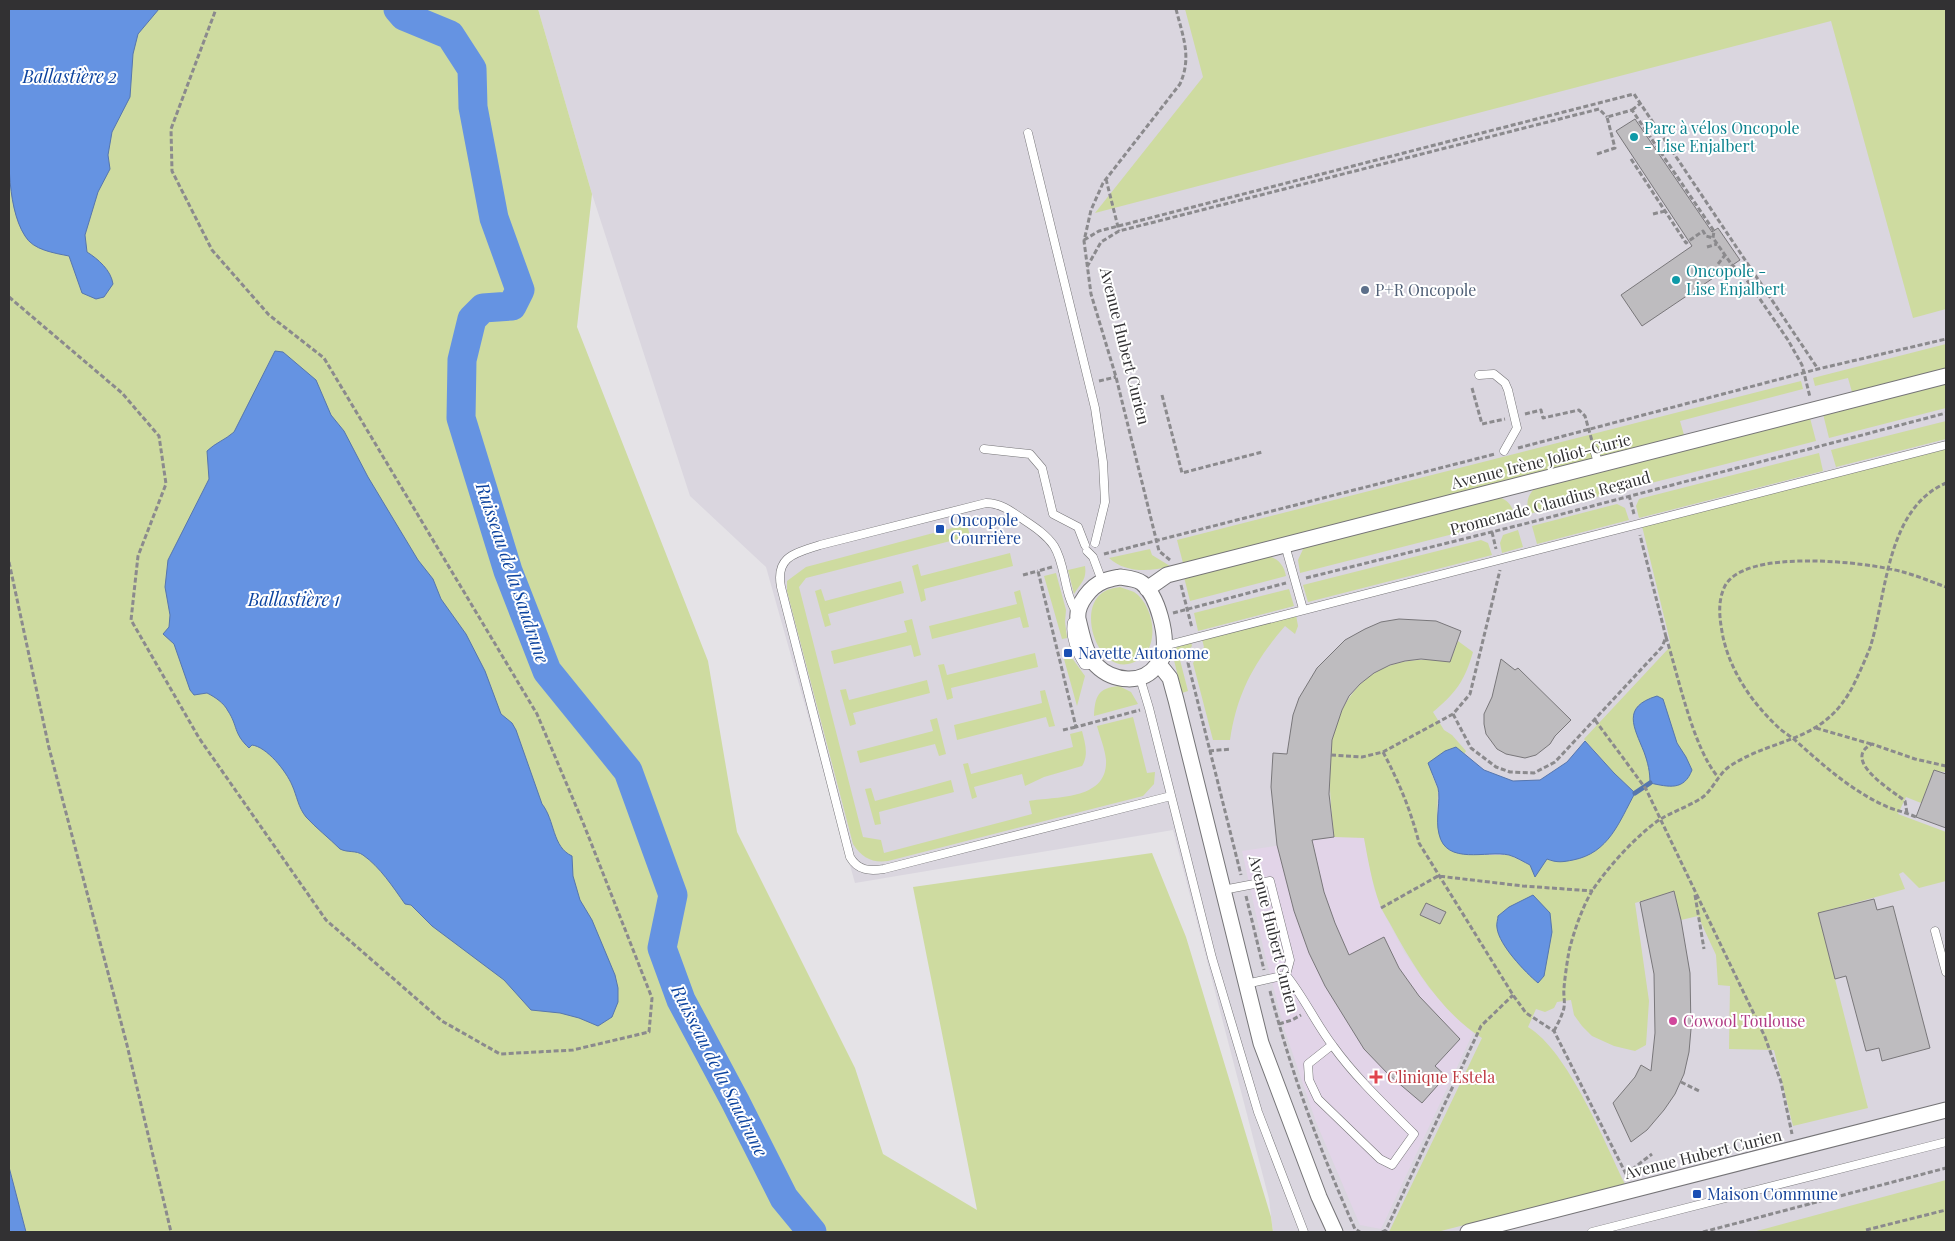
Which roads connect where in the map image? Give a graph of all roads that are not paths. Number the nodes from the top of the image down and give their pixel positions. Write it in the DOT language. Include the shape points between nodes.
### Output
graph roads {
  1 [pos="1028,133"];
  2 [pos="1478,375"];
  3 [pos="1946,376"];
  4 [pos="1946,445"];
  5 [pos="984,450"];
  6 [pos="1594,450"];
  7 [pos="1504,451"];
  8 [pos="1599,465"];
  9 [pos="1285,545"];
  10 [pos="1094,557"];
  11 [pos="1102,581"];
  12 [pos="1148,589"];
  13 [pos="1303,609"];
  14 [pos="1078,616"];
  15 [pos="1164,646"];
  16 [pos="1158,663"];
  17 [pos="1140,678"];
  18 [pos="1171,796"];
  19 [pos="1223,890"];
  20 [pos="1935,931"];
  21 [pos="1946,972"];
  22 [pos="1286,975"];
  23 [pos="1246,984"];
  24 [pos="1332,1045"];
  25 [pos="1946,1110"];
  26 [pos="1946,1142"];
  27 [pos="1304,1232"];
  28 [pos="1335,1232"];
  29 [pos="1468,1232"];
  30 [pos="1592,1232"];
  1 -- 10 [label="lane" via="1095,408 1105,502"];
  2 -- 7 [label="lane" via="1494,374 1508,390 1517,428"];
  3 -- 8 [label="street, Avenue Irène Joliot-Curie"];
  4 -- 13 [label="lane"];
  5 -- 10 [label="lane" via="1030,454 1042,468 1053,514 1078,527 1086,548"];
  6 -- 8 [label="lane"];
  8 -- 9 [label="street, Avenue Irène Joliot-Curie"];
  9 -- 12 [label="street, Avenue Irène Joliot-Curie" via="1167,575"];
  9 -- 13 [label="lane"];
  10 -- 11 [label="lane"];
  11 -- 12 [label="street" via="1120,577 1140,582"];
  11 -- 14 [label="street" via="1085,595"];
  12 -- 15 [label="street" via="1160,616"];
  13 -- 15 [label="lane"];
  14 -- 17 [label="street" via="1095,665 1122,680"];
  14 -- 18 [label="lane" via="1070,603 1054,546 1041,532 994,503 820,545 786,560 779,578 850,857 864,870 884,869"];
  15 -- 16 [label="street"];
  16 -- 17 [label="street" via="1152,672"];
  16 -- 19 [label="street" via="1170,678"];
  17 -- 18 [label="lane"];
  18 -- 27 [label="lane" via="1212,958 1258,1112"];
  19 -- 22 [label="lane" via="1270,881 1290,960"];
  19 -- 23 [label="street"];
  20 -- 21 [label="lane"];
  22 -- 23 [label="lane"];
  22 -- 24 [label="lane"];
  23 -- 28 [label="street" via="1261,1043"];
  24 -- 24 [label="lane" via="1308,1064 1309,1080 1315,1093 1380,1159 1392,1165 1414,1134"];
  25 -- 29 [label="street, Avenue Hubert Curien"];
  26 -- 30 [label="lane"];
}
